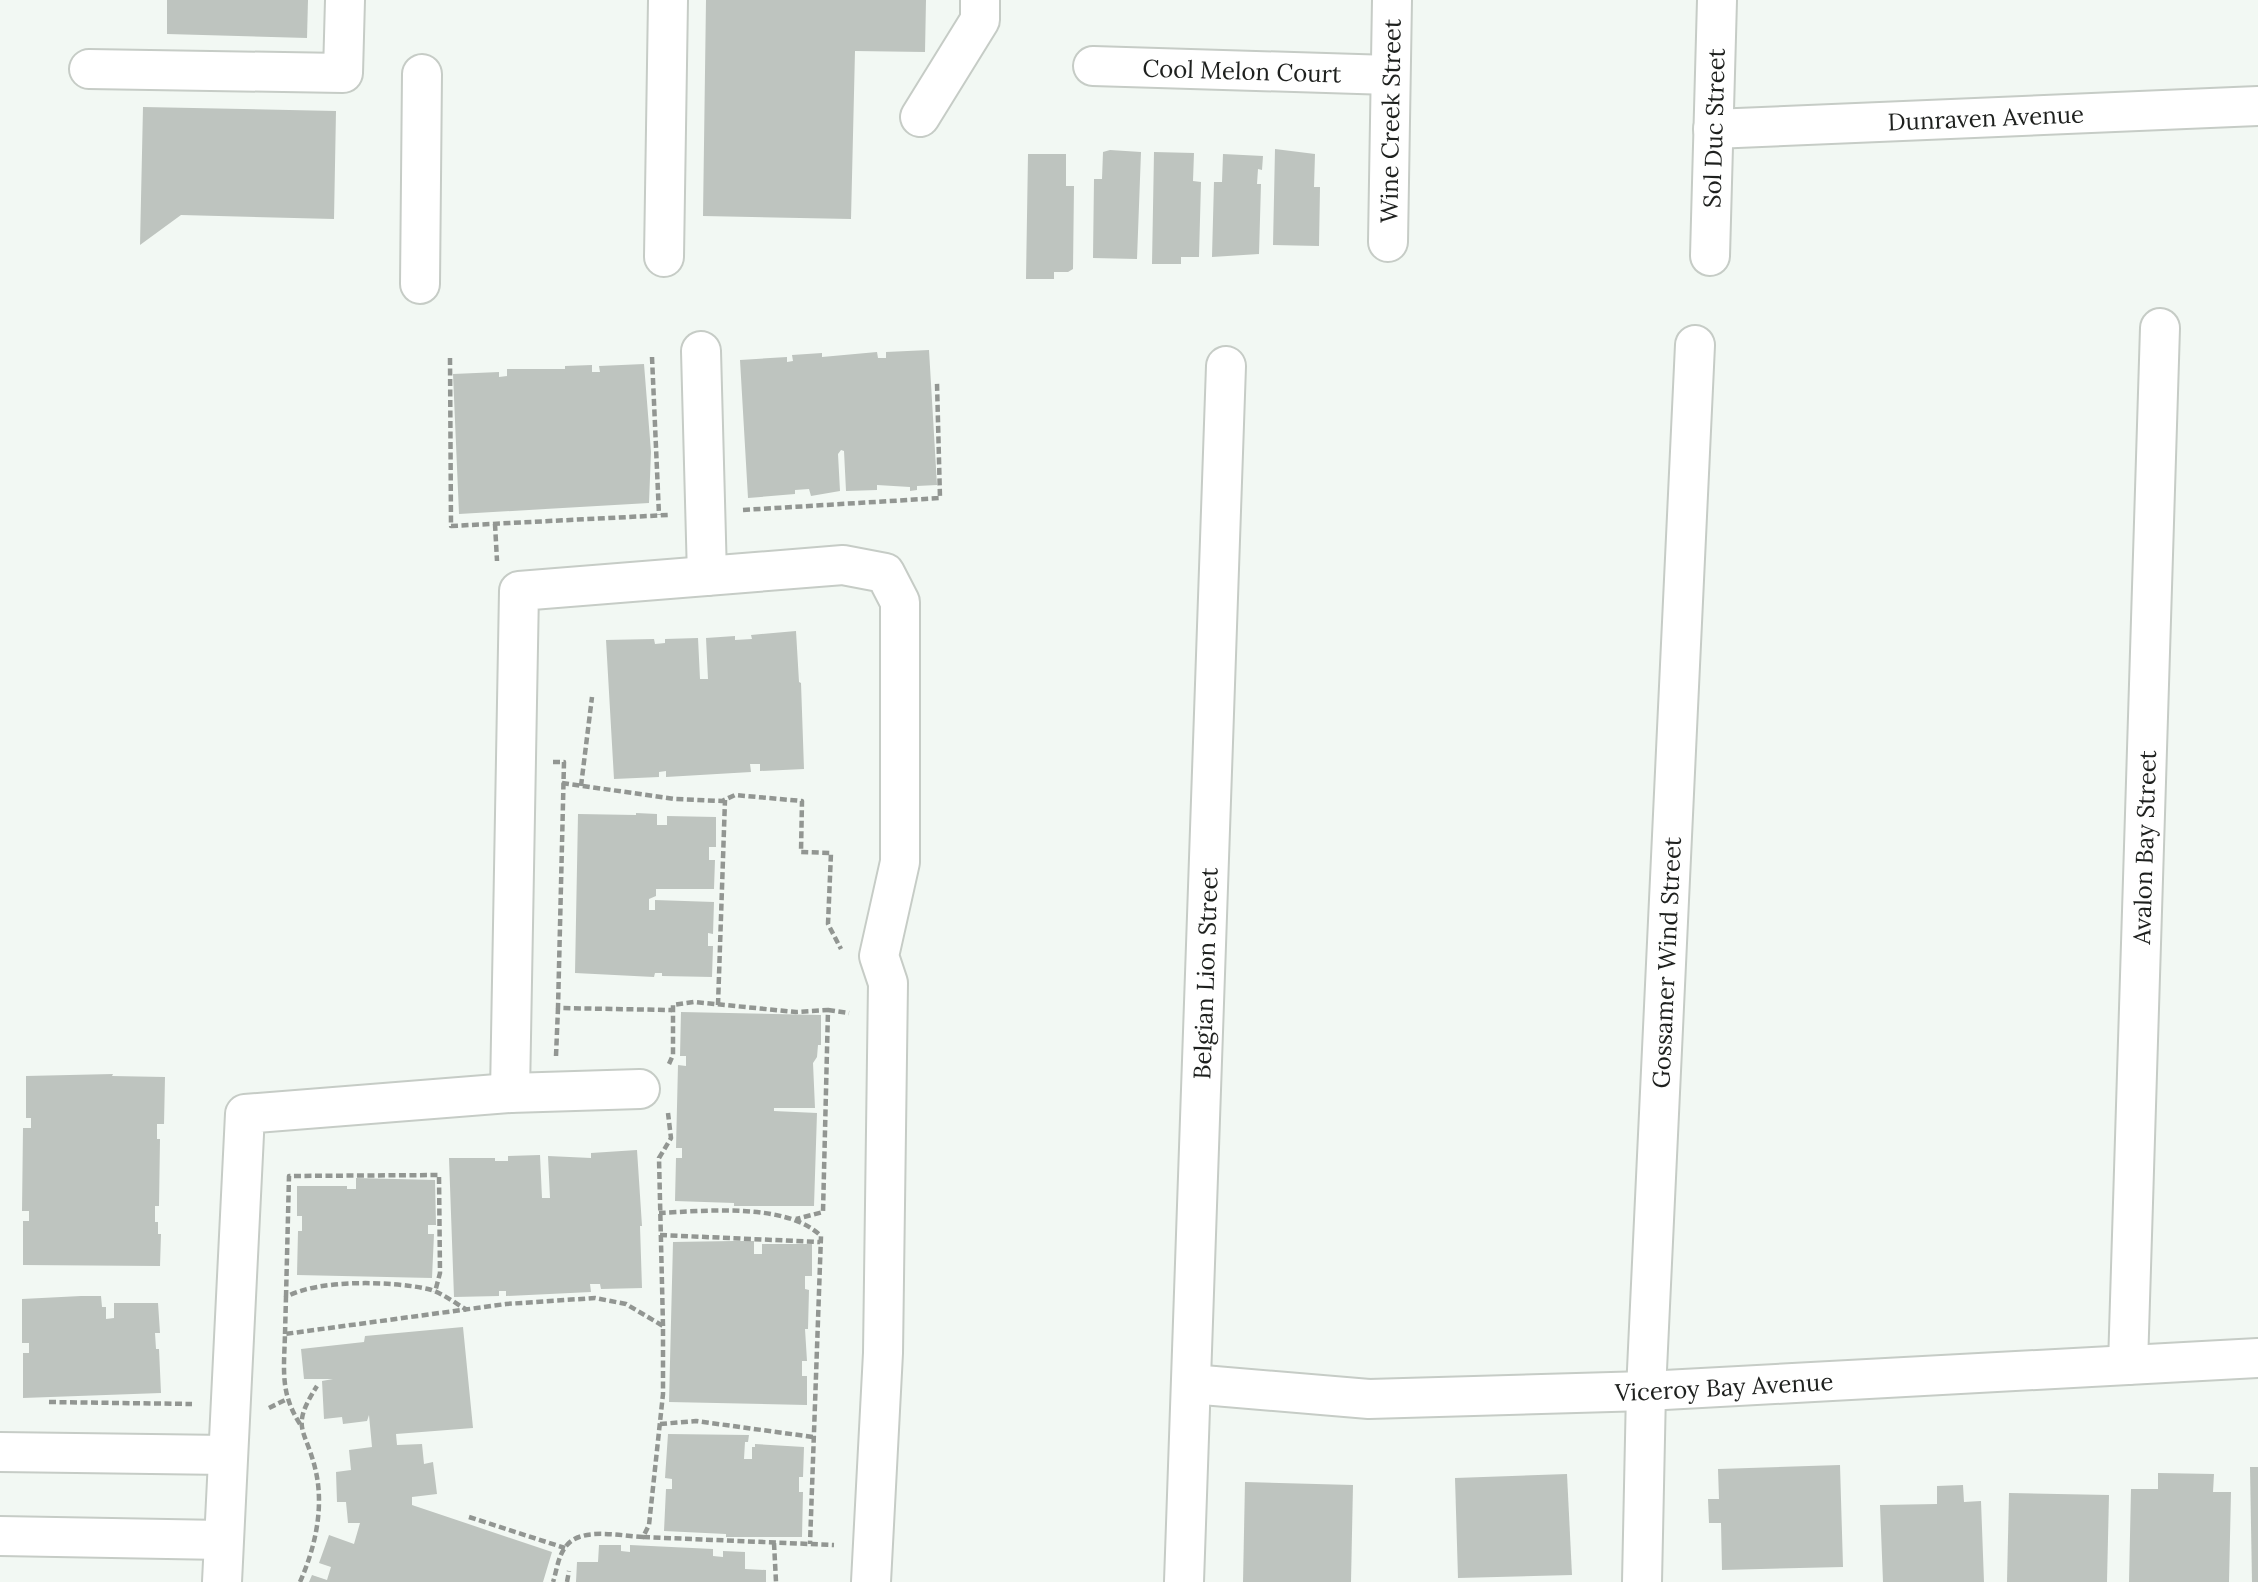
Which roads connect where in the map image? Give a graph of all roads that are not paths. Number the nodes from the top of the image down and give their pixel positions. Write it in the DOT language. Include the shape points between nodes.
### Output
graph roads {
  1 [pos="345,0"];
  2 [pos="668,0"];
  3 [pos="980,0"];
  4 [pos="1392,0"];
  5 [pos="1717,0"];
  6 [pos="1093,66"];
  7 [pos="89,69"];
  8 [pos="422,74"];
  9 [pos="1390,75"];
  10 [pos="2258,106"];
  11 [pos="920,117"];
  12 [pos="1713,129"];
  13 [pos="1388,242"];
  14 [pos="1710,256"];
  15 [pos="664,257"];
  16 [pos="419,284"];
  17 [pos="2160,328"];
  18 [pos="1695,345"];
  19 [pos="701,351"];
  20 [pos="1226,366"];
  21 [pos="707,576"];
  22 [pos="652,1089"];
  23 [pos="510,1093"];
  24 [pos="2258,1358"];
  25 [pos="2128,1365"];
  26 [pos="1191,1384"];
  27 [pos="1646,1391"];
  28 [pos="0,1452"];
  29 [pos="227,1455"];
  30 [pos="0,1536"];
  31 [pos="223,1540"];
  32 [pos="872,1565"];
  33 [pos="222,1582"];
  34 [pos="1184,1582"];
  35 [pos="1642,1582"];
  1 -- 7 [label="street" via="343,73"];
  2 -- 15 [label="street"];
  3 -- 11 [label="street" via="980,20"];
  4 -- 9 [label="street, Wine Creek Street"];
  5 -- 12 [label="street, Sol Duc Street"];
  6 -- 9 [label="street, Cool Melon Court"];
  8 -- 16 [label="street"];
  9 -- 13 [label="street, Wine Creek Street"];
  10 -- 12 [label="street, Dunraven Avenue"];
  12 -- 14 [label="street, Sol Duc Street"];
  17 -- 25 [label="street, Avalon Bay Street"];
  18 -- 27 [label="street, Gossamer Wind Street"];
  19 -- 21 [label="street"];
  20 -- 26 [label="street, Belgian Lion Street"];
  21 -- 23 [label="street" via="519,591"];
  21 -- 32 [label="street" via="843,565 885,573 900,602 900,862 879,956 888,983 883,1353"];
  22 -- 23 [label="street"];
  23 -- 29 [label="street" via="245,1114"];
  24 -- 25 [label="street, Viceroy Bay Avenue"];
  25 -- 27 [label="street, Viceroy Bay Avenue"];
  26 -- 27 [label="street, Viceroy Bay Avenue" via="1369,1399"];
  26 -- 34 [label="street, Belgian Lion Street"];
  27 -- 35 [label="street, Gossamer Wind Street"];
  28 -- 29 [label="street"];
  29 -- 31 [label="street"];
  30 -- 31 [label="street"];
  31 -- 33 [label="street"];
}
